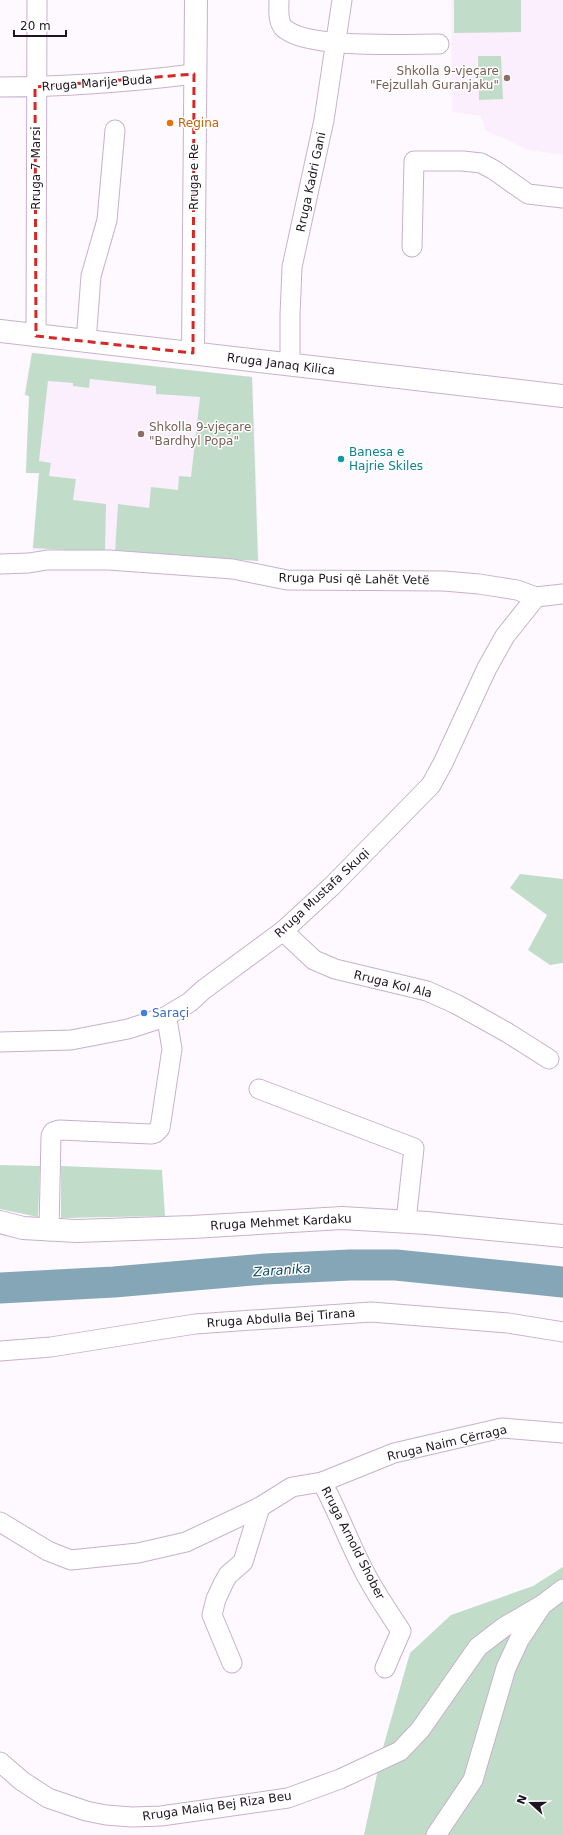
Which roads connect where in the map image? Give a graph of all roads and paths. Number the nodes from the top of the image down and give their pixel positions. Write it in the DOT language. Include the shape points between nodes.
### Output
graph roads {
  1 [pos="37,0"];
  2 [pos="196,0"];
  3 [pos="279,0"];
  4 [pos="342,0"];
  5 [pos="336,43"];
  6 [pos="439,44"];
  7 [pos="194,74"];
  8 [pos="0,87"];
  9 [pos="35,87"];
  10 [pos="115,130"];
  11 [pos="563,198"];
  12 [pos="412,247"];
  13 [pos="0,332"];
  14 [pos="36,336"];
  15 [pos="86,342"];
  16 [pos="193,353"];
  17 [pos="290,365"];
  18 [pos="563,396"];
  19 [pos="0,564"];
  20 [pos="563,594"];
  21 [pos="536,598"];
  22 [pos="283,931"];
  23 [pos="165,1017"];
  24 [pos="0,1042"];
  25 [pos="549,1059"];
  26 [pos="259,1089"];
  27 [pos="406,1221"];
  28 [pos="0,1222"];
  29 [pos="50,1231"];
  30 [pos="563,1236"];
  31 [pos="563,1332"];
  32 [pos="0,1351"];
  33 [pos="563,1433"];
  34 [pos="322,1482"];
  35 [pos="260,1507"];
  36 [pos="0,1522"];
  37 [pos="563,1589"];
  38 [pos="542,1605"];
  39 [pos="232,1663"];
  40 [pos="385,1668"];
  41 [pos="0,1762"];
  42 [pos="436,1835"];
  1 -- 9 [label="street, Rruga 7 Marsi"];
  2 -- 7 [label="street, Rruga e Re"];
  3 -- 5 [label="street" via="279,19 284,28 294,34"];
  4 -- 5 [label="street, Rruga Kadri Gani"];
  5 -- 6 [label="street"];
  5 -- 17 [label="street, Rruga Kadri Gani" via="324,120 292,267"];
  7 -- 9 [label="street, Rruga Marije Buda"];
  7 -- 16 [label="street, Rruga e Re"];
  8 -- 9 [label="street, Rruga Marije Buda"];
  9 -- 14 [label="street, Rruga 7 Marsi"];
  10 -- 15 [label="street" via="107,220 91,276"];
  11 -- 12 [label="street" via="528,194 481,163 414,162"];
  13 -- 14 [label="street, Rruga Janaq Kilica"];
  14 -- 15 [label="street, Rruga Janaq Kilica"];
  15 -- 16 [label="street, Rruga Janaq Kilica"];
  16 -- 17 [label="street, Rruga Janaq Kilica"];
  17 -- 18 [label="street, Rruga Janaq Kilica"];
  19 -- 21 [label="street, Rruga Pusi që Lahët Vetë" via="47,560 108,560 233,568 287,580 444,581 517,590"];
  20 -- 21 [label="street"];
  21 -- 22 [label="street, Rruga Mustafa Skuqi" via="505,636 487,668 431,785 332,886"];
  22 -- 23 [label="street, Rruga Mustafa Skuqi" via="190,1002"];
  22 -- 25 [label="street, Rruga Kol Ala" via="314,960 335,969 427,991 456,1004"];
  23 -- 24 [label="street, Rruga Mustafa Skuqi" via="128,1029 71,1040"];
  23 -- 29 [label="street" via="172,1049 160,1128 151,1134 59,1130 53,1132"];
  26 -- 27 [label="street" via="414,1148"];
  27 -- 29 [label="street, Rruga Mehmet Kardaku" via="342,1218"];
  27 -- 30 [label="street, Rruga Mehmet Kardaku"];
  28 -- 29 [label="street, Rruga Mehmet Kardaku"];
  31 -- 32 [label="street, Rruga Abdulla Bej Tirana" via="508,1323 371,1312 195,1324 51,1347"];
  33 -- 34 [label="street, Rruga Naim Çërraga" via="502,1428 394,1453"];
  34 -- 35 [label="street, Rruga Naim Çërraga" via="292,1487"];
  34 -- 40 [label="street, Rruga Arnold Shober" via="357,1558 401,1631"];
  35 -- 36 [label="street, Rruga Naim Çërraga" via="186,1542 138,1553 71,1560 48,1551"];
  35 -- 39 [label="street" via="243,1562 228,1575 216,1599 212,1615"];
  37 -- 38 [label="street"];
  38 -- 41 [label="street, Rruga Maliq Bej Riza Beu" via="504,1627 478,1647 420,1730 400,1751 340,1779 288,1798 161,1816 106,1815 71,1807 48,1798"];
  38 -- 42 [label="street" via="519,1640 506,1668 473,1780"];
}
